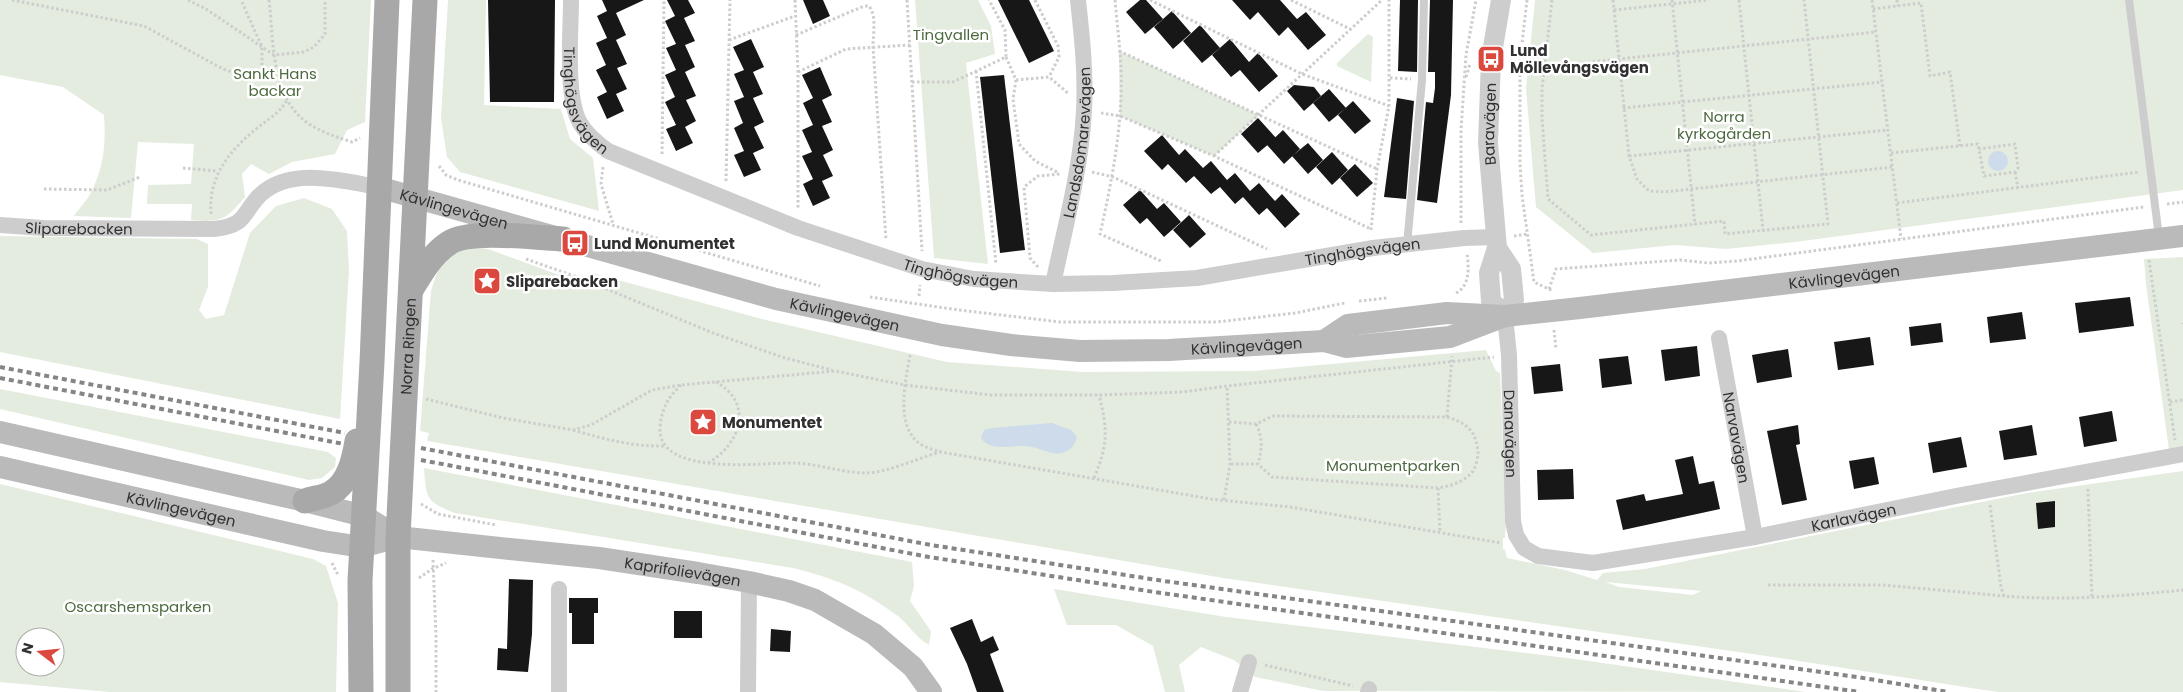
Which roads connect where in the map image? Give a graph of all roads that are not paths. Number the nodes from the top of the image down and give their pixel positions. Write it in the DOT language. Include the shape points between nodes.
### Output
graph roads {
  1 [pos="387,0"];
  2 [pos="426,0"];
  3 [pos="571,0"];
  4 [pos="1078,0"];
  5 [pos="1424,0"];
  6 [pos="1501,0"];
  7 [pos="2129,0"];
  8 [pos="378,187"];
  9 [pos="415,198"];
  10 [pos="0,225"];
  11 [pos="2183,236"];
  12 [pos="563,239"];
  13 [pos="1497,243"];
  14 [pos="1407,246"];
  15 [pos="2154,247"];
  16 [pos="1053,284"];
  17 [pos="410,292"];
  18 [pos="1505,316"];
  19 [pos="1719,338"];
  20 [pos="372,362"];
  21 [pos="0,432"];
  22 [pos="2180,455"];
  23 [pos="0,467"];
  24 [pos="305,501"];
  25 [pos="364,516"];
  26 [pos="398,537"];
  27 [pos="1755,537"];
  28 [pos="362,547"];
  29 [pos="1524,548"];
  30 [pos="749,582"];
  31 [pos="559,589"];
  32 [pos="1249,662"];
  33 [pos="361,692"];
  34 [pos="398,692"];
  35 [pos="558,692"];
  36 [pos="748,692"];
  37 [pos="931,692"];
  38 [pos="1240,692"];
  1 -- 8 [label="main road"];
  2 -- 9 [label="main road, Norra Ringen"];
  3 -- 16 [label="street, Tinghögsvägen" via="572,104 591,138 608,151 798,228 922,269 974,280"];
  4 -- 16 [label="street, Landsdomarevägen" via="1084,52 1084,111"];
  5 -- 14 [label="lane" via="1422,80"];
  6 -- 13 [label="street, Baravägen" via="1491,59 1488,143"];
  7 -- 15 [label="lane" via="2155,206"];
  8 -- 9 [label="main road, Kävlingevägen"];
  8 -- 10 [label="street, Sliparebacken" via="307,178 284,180 261,194 242,220 214,229"];
  8 -- 20 [label="main road"];
  9 -- 12 [label="main road, Kävlingevägen"];
  9 -- 17 [label="main road, Norra Ringen"];
  11 -- 15 [label="main road, Kävlingevägen"];
  12 -- 17 [label="main road" via="477,235 451,241 430,260"];
  12 -- 18 [label="main road, Kävlingevägen" via="776,299 942,335 1011,345 1080,350 1169,350 1324,341 1348,324 1447,313"];
  13 -- 14 [label="street, Tinghögsvägen" via="1464,238"];
  13 -- 18 [label="street, Baravägen" via="1511,269 1514,300"];
  14 -- 16 [label="street, Tinghögsvägen" via="1373,248 1197,278"];
  15 -- 18 [label="main road, Kävlingevägen"];
  17 -- 26 [label="main road, Norra Ringen"];
  18 -- 29 [label="street, Danavägen" via="1513,521 1516,535"];
  19 -- 27 [label="street, Narvavägen"];
  20 -- 24 [label="main road" via="349,473 331,493"];
  20 -- 25 [label="main road"];
  21 -- 24 [label="main road"];
  22 -- 27 [label="street, Karlavägen"];
  23 -- 28 [label="main road, Kävlingevägen" via="323,541"];
  24 -- 25 [label="main road"];
  25 -- 26 [label="main road"];
  25 -- 28 [label="main road"];
  26 -- 28 [label="main road, Kävlingevägen"];
  26 -- 30 [label="main road, Kaprifolievägen" via="599,558"];
  26 -- 34 [label="main road, Norra Ringen"];
  27 -- 29 [label="street, Karlavägen" via="1593,563 1538,556"];
  28 -- 33 [label="main road"];
  30 -- 36 [label="street"];
  30 -- 37 [label="main road, Kaprifolievägen" via="815,600 857,623 913,667"];
  31 -- 35 [label="street"];
  32 -- 38 [label="street"];
}
